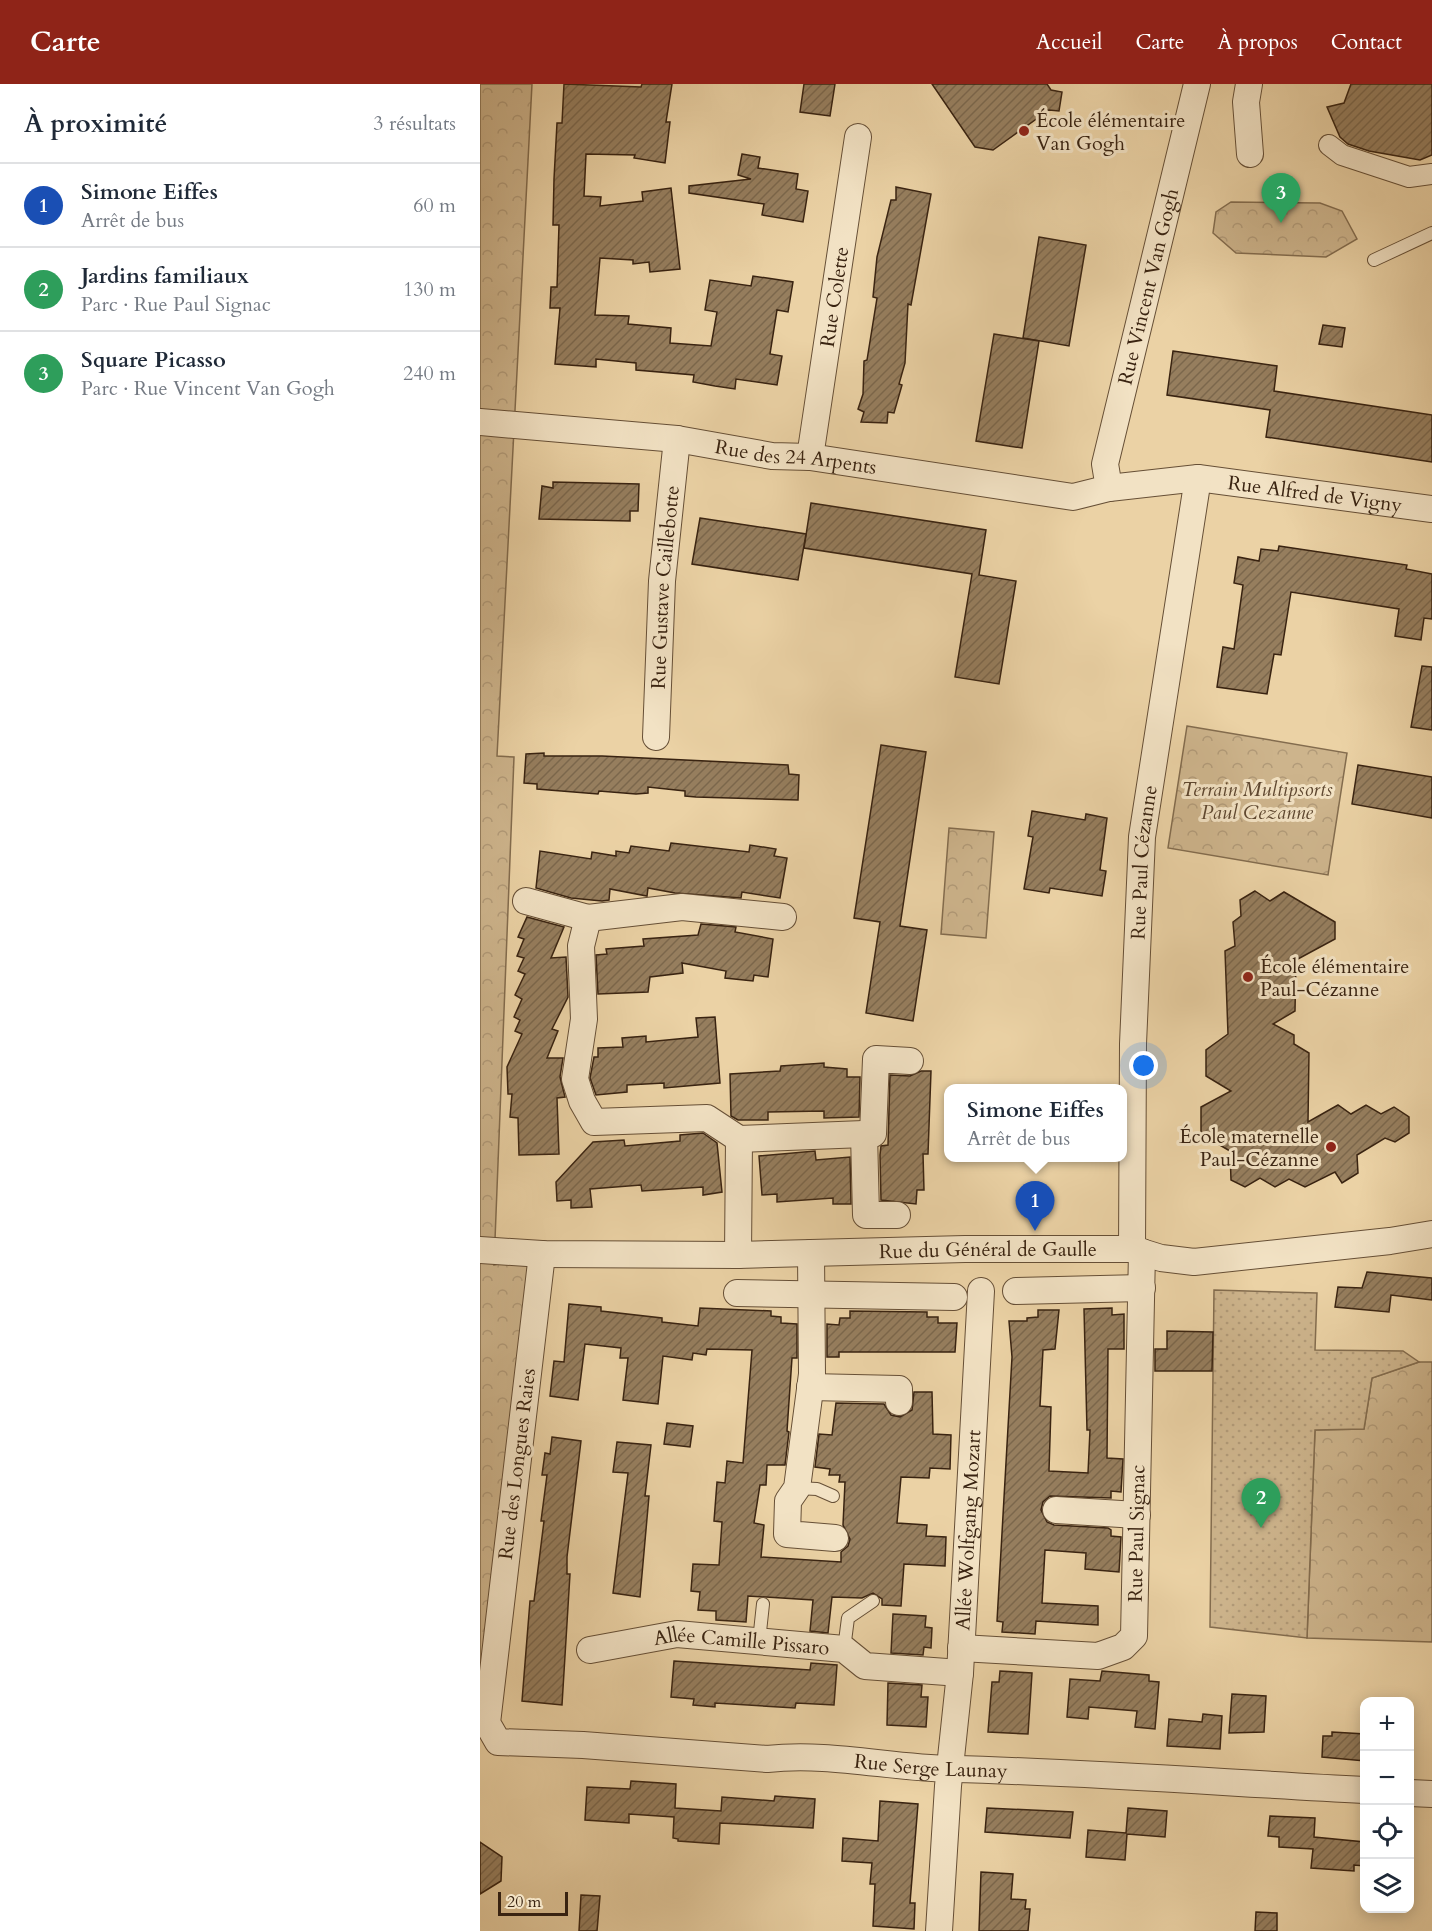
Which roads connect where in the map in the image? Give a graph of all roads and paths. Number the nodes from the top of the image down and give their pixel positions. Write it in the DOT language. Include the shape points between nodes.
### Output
graph roads {
  1 [pos="1197,84"];
  2 [pos="1249,84"];
  3 [pos="858,137"];
  4 [pos="1329,145"];
  5 [pos="1250,154"];
  6 [pos="1432,174"];
  7 [pos="1432,233"];
  8 [pos="1374,260"];
  9 [pos="480,422"];
  10 [pos="677,439"];
  11 [pos="810,457"];
  12 [pos="1198,478"];
  13 [pos="1109,488"];
  14 [pos="1432,509"];
  15 [pos="656,737"];
  16 [pos="526,901"];
  17 [pos="783,917"];
  18 [pos="588,918"];
  19 [pos="910,1061"];
  20 [pos="864,1134"];
  21 [pos="739,1139"];
  22 [pos="897,1215"];
  23 [pos="1432,1234"];
  24 [pos="480,1250"];
  25 [pos="1137,1251"];
  26 [pos="811,1253"];
  27 [pos="542,1254"];
  28 [pos="738,1255"];
  29 [pos="480,1268"];
  30 [pos="1142,1288"];
  31 [pos="1016,1290"];
  32 [pos="981,1291"];
  33 [pos="737,1293"];
  34 [pos="810,1295"];
  35 [pos="954,1297"];
  36 [pos="810,1387"];
  37 [pos="899,1402"];
  38 [pos="797,1488"];
  39 [pos="833,1496"];
  40 [pos="1056,1510"];
  41 [pos="1137,1515"];
  42 [pos="835,1538"];
  43 [pos="873,1601"];
  44 [pos="764,1604"];
  45 [pos="759,1641"];
  46 [pos="844,1649"];
  47 [pos="590,1650"];
  48 [pos="960,1661"];
  49 [pos="498,1742"];
  50 [pos="950,1769"];
  51 [pos="1360,1790"];
  52 [pos="1414,1793"];
  53 [pos="1432,1794"];
  54 [pos="939,1931"];
  1 -- 13 [label="street, Rue Vincent Van Gogh" via="1105,464"];
  2 -- 5 [label="street" via="1246,102"];
  3 -- 11 [label="street, Rue Colette"];
  4 -- 6 [label="street" via="1342,154 1410,177"];
  7 -- 8 [label="lane"];
  9 -- 10 [label="street, Rue des 24 Arpents"];
  10 -- 11 [label="street, Rue des 24 Arpents" via="772,456"];
  10 -- 15 [label="street, Rue Gustave Caillebotte" via="662,581"];
  11 -- 13 [label="street, Rue des 24 Arpents" via="1073,497"];
  12 -- 13 [label="street, Rue des 24 Arpents"];
  12 -- 14 [label="street, Rue Alfred de Vigny"];
  12 -- 25 [label="street, Rue Paul Cézanne" via="1142,837 1133,1044"];
  16 -- 18 [label="street"];
  17 -- 18 [label="street" via="682,907"];
  18 -- 21 [label="street" via="581,946 584,1019 575,1079 594,1122 707,1118"];
  19 -- 20 [label="street" via="876,1059 873,1134"];
  20 -- 21 [label="street"];
  20 -- 22 [label="street" via="866,1215"];
  21 -- 28 [label="street"];
  23 -- 25 [label="street, Rue du Général de Gaulle" via="1194,1262"];
  24 -- 27 [label="street, Rue du Général de Gaulle"];
  25 -- 26 [label="street, Rue du Général de Gaulle"];
  25 -- 30 [label="street, Rue Paul Signac"];
  26 -- 28 [label="street, Rue du Général de Gaulle"];
  26 -- 34 [label="street"];
  27 -- 28 [label="street, Rue du Général de Gaulle"];
  27 -- 29 [label="street, Rue du Général de Gaulle"];
  27 -- 49 [label="street, Rue des Longues Raies" via="487,1723"];
  30 -- 31 [label="street"];
  30 -- 41 [label="street, Rue Paul Signac"];
  32 -- 48 [label="street, Allée Wolfgang Mozart"];
  33 -- 34 [label="street"];
  34 -- 35 [label="street"];
  34 -- 36 [label="street"];
  36 -- 37 [label="street" via="898,1389"];
  36 -- 38 [label="street"];
  38 -- 39 [label="lane" via="817,1489"];
  38 -- 42 [label="street" via="788,1501 787,1534"];
  40 -- 41 [label="street"];
  41 -- 48 [label="street, Rue Paul Signac" via="1134,1636 1123,1647 1098,1656"];
  43 -- 46 [label="lane" via="848,1618"];
  44 -- 45 [label="lane"];
  45 -- 46 [label="street, Allée Camille Pissaro"];
  45 -- 47 [label="street, Allée Camille Pissaro" via="677,1634"];
  46 -- 48 [label="street, Allée Camille Pissaro" via="865,1666"];
  48 -- 50 [label="street, Allée Wolfgang Mozart"];
  49 -- 50 [label="street, Rue Serge Launay" via="767,1759 791,1756 870,1760"];
  50 -- 51 [label="street, Rue Serge Launay"];
  50 -- 54 [label="street, Allée Wolfgang Mozart"];
  52 -- 53 [label="street"];
}
